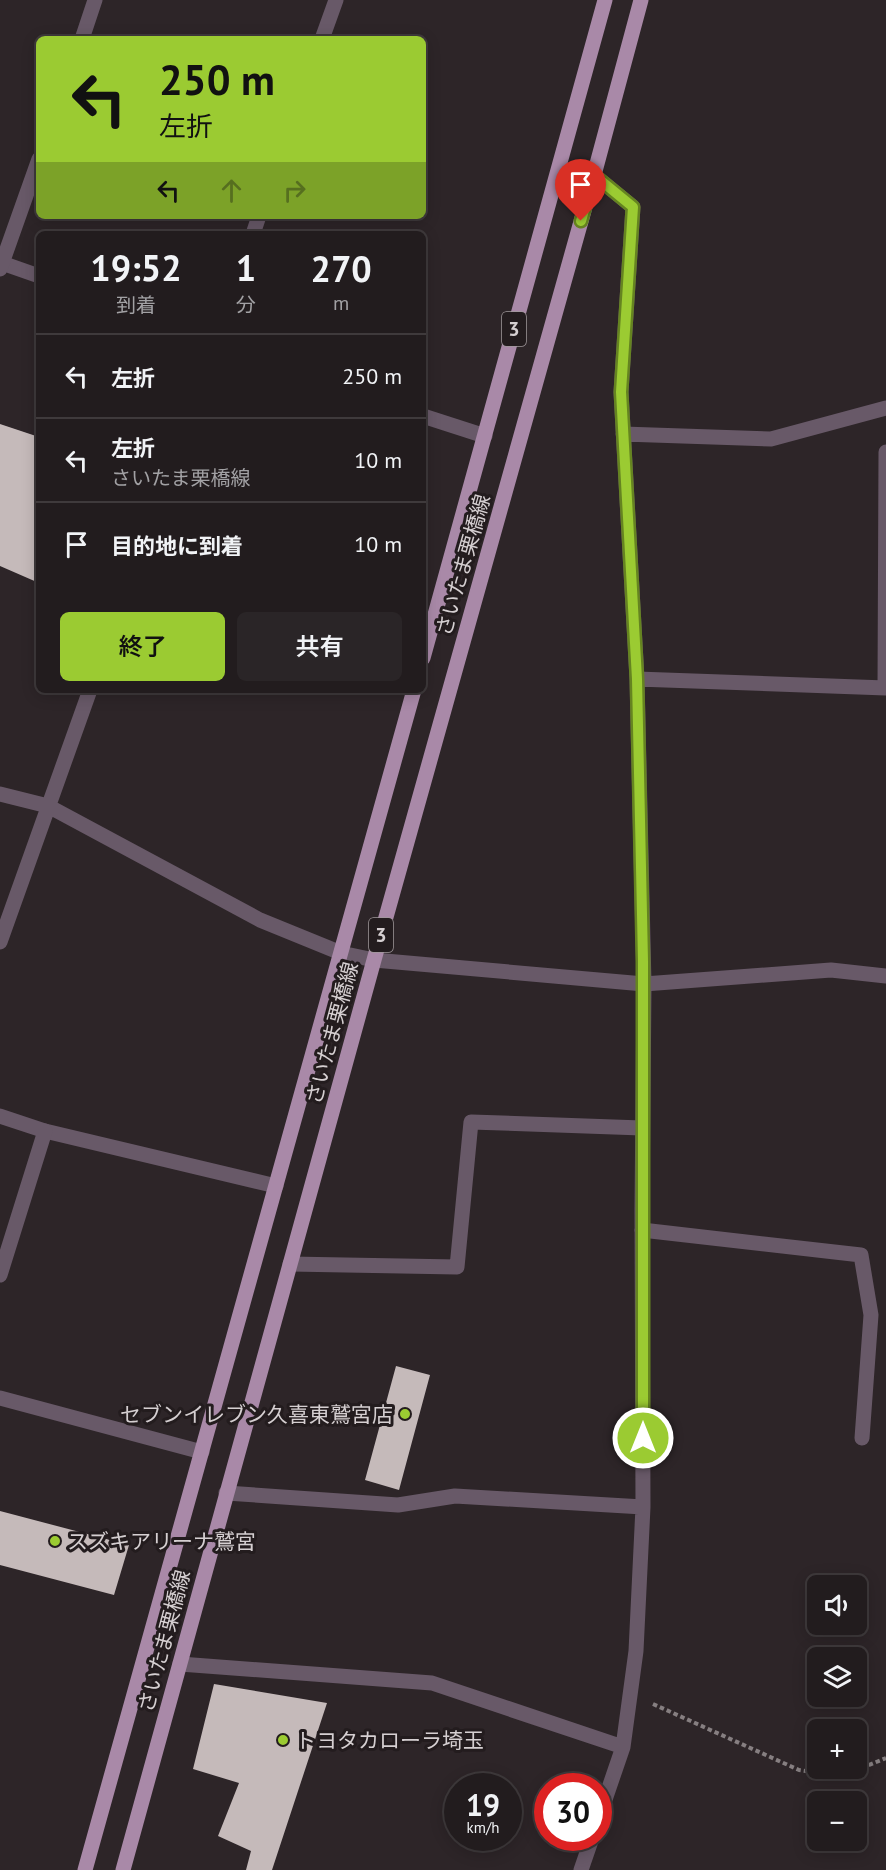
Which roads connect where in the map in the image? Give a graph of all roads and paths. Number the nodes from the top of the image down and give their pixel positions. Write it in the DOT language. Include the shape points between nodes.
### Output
graph roads {
  1 [pos="95,0"];
  2 [pos="336,0"];
  3 [pos="605,0"];
  4 [pos="641,0"];
  5 [pos="83,36"];
  6 [pos="323,36"];
  7 [pos="36,167"];
  8 [pos="594,175"];
  9 [pos="1,266"];
  10 [pos="36,275"];
  11 [pos="886,408"];
  12 [pos="426,417"];
  13 [pos="624,434"];
  14 [pos="485,435"];
  15 [pos="886,452"];
  16 [pos="426,647"];
  17 [pos="637,679"];
  18 [pos="885,688"];
  19 [pos="89,693"];
  20 [pos="413,693"];
  21 [pos="0,794"];
  22 [pos="48,806"];
  23 [pos="0,942"];
  24 [pos="341,952"];
  25 [pos="374,960"];
  26 [pos="886,976"];
  27 [pos="644,984"];
  28 [pos="0,1116"];
  29 [pos="642,1128"];
  30 [pos="45,1131"];
  31 [pos="276,1186"];
  32 [pos="642,1230"];
  33 [pos="290,1264"];
  34 [pos="0,1275"];
  35 [pos="0,1398"];
  36 [pos="862,1438"];
  37 [pos="202,1452"];
  38 [pos="226,1493"];
  39 [pos="643,1507"];
  40 [pos="180,1664"];
  41 [pos="630,1694"];
  42 [pos="623,1747"];
  43 [pos="886,1758"];
  44 [pos="612,1779"];
  45 [pos="588,1851"];
  46 [pos="86,1870"];
  47 [pos="123,1870"];
  48 [pos="581,1870"];
  1 -- 5 [label="street"];
  2 -- 6 [label="street"];
  3 -- 14 [label="main road, さいたま栗橋線 / 3"];
  4 -- 8 [label="main road, さいたま栗橋線 / 3"];
  7 -- 9 [label="street"];
  8 -- 13 [label="street" via="633,207 621,392"];
  8 -- 25 [label="main road, さいたま栗橋線 / 3"];
  9 -- 10 [label="street"];
  11 -- 13 [label="street" via="771,439"];
  12 -- 14 [label="street"];
  13 -- 17 [label="street"];
  14 -- 16 [label="main road, さいたま栗橋線 / 3"];
  15 -- 18 [label="street"];
  17 -- 18 [label="street"];
  17 -- 27 [label="street"];
  19 -- 22 [label="street"];
  20 -- 24 [label="main road, さいたま栗橋線 / 3"];
  21 -- 22 [label="street"];
  22 -- 23 [label="street"];
  22 -- 24 [label="street" via="260,920"];
  24 -- 25 [label="street"];
  24 -- 31 [label="main road, さいたま栗橋線 / 3"];
  25 -- 27 [label="street"];
  25 -- 33 [label="main road, さいたま栗橋線 / 3"];
  26 -- 27 [label="street" via="831,970"];
  27 -- 29 [label="street"];
  28 -- 30 [label="street"];
  29 -- 32 [label="street"];
  29 -- 33 [label="street" via="471,1122 457,1267"];
  30 -- 31 [label="street"];
  30 -- 34 [label="street"];
  31 -- 37 [label="main road, さいたま栗橋線 / 3"];
  32 -- 36 [label="street" via="861,1255 871,1315"];
  32 -- 39 [label="street"];
  33 -- 38 [label="main road, さいたま栗橋線 / 3"];
  35 -- 37 [label="street"];
  37 -- 46 [label="main road, さいたま栗橋線 / 3"];
  38 -- 39 [label="street" via="398,1505 455,1496"];
  38 -- 40 [label="main road, さいたま栗橋線 / 3"];
  39 -- 41 [label="street" via="636,1651"];
  40 -- 42 [label="street" via="432,1683"];
  40 -- 47 [label="main road, さいたま栗橋線 / 3"];
  41 -- 42 [label="street"];
  41 -- 43 [label="path" via="799,1770 842,1776"];
  42 -- 44 [label="street"];
  45 -- 48 [label="street"];
}
